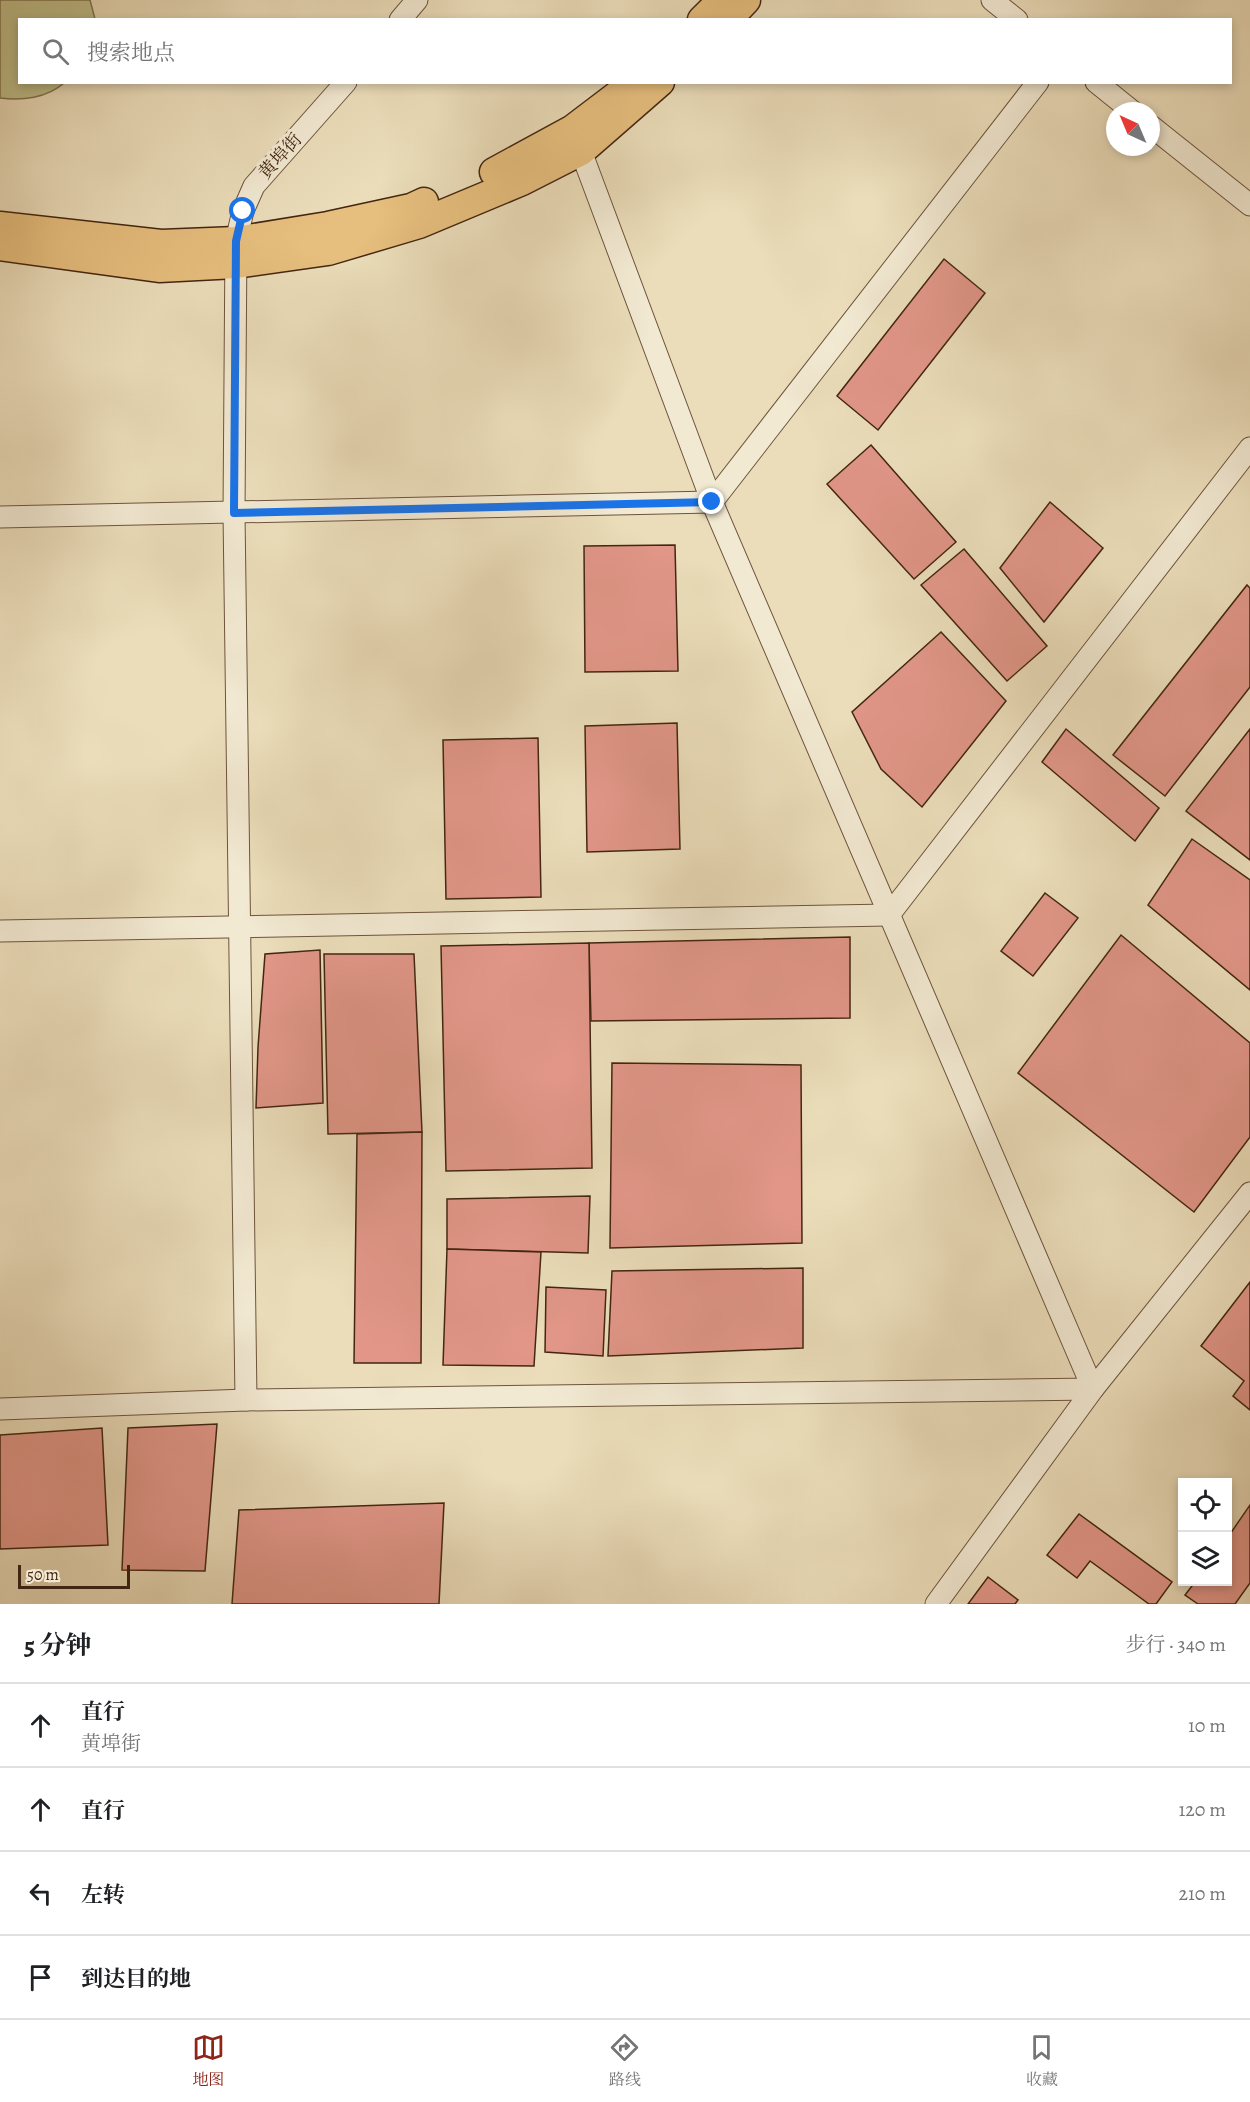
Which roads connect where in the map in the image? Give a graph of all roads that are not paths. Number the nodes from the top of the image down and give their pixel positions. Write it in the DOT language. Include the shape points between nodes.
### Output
graph roads {
  1 [pos="417,0"];
  2 [pos="722,0"];
  3 [pos="746,0"];
  4 [pos="992,0"];
  5 [pos="402,18"];
  6 [pos="704,18"];
  7 [pos="729,18"];
  8 [pos="1014,18"];
  9 [pos="344,84"];
  10 [pos="631,84"];
  11 [pos="657,84"];
  12 [pos="1036,84"];
  13 [pos="1098,84"];
  14 [pos="1121,102"];
  15 [pos="1160,133"];
  16 [pos="577,140"];
  17 [pos="1250,205"];
  18 [pos="0,226"];
  19 [pos="0,246"];
  20 [pos="236,253"];
  21 [pos="1250,448"];
  22 [pos="712,502"];
  23 [pos="234,513"];
  24 [pos="0,517"];
  25 [pos="889,915"];
  26 [pos="238,926"];
  27 [pos="0,932"];
  28 [pos="1250,1193"];
  29 [pos="1093,1389"];
  30 [pos="246,1400"];
  31 [pos="0,1408"];
  32 [pos="936,1604"];
  1 -- 5 [label="street"];
  2 -- 6 [label="highway"];
  3 -- 7 [label="highway"];
  4 -- 8 [label="street"];
  9 -- 20 [label="street, 黄埠街" via="254,186 243,211"];
  10 -- 16 [label="highway"];
  11 -- 16 [label="highway"];
  12 -- 22 [label="street"];
  13 -- 14 [label="street"];
  15 -- 17 [label="street"];
  16 -- 20 [label="highway" via="411,208 328,226"];
  16 -- 22 [label="street"];
  18 -- 20 [label="highway"];
  19 -- 20 [label="highway" via="159,268"];
  20 -- 23 [label="street, 黄埠街"];
  21 -- 25 [label="street"];
  22 -- 23 [label="street"];
  22 -- 25 [label="street"];
  23 -- 24 [label="street"];
  23 -- 26 [label="street, 黄埠街"];
  25 -- 26 [label="street"];
  25 -- 29 [label="street"];
  26 -- 27 [label="street"];
  26 -- 30 [label="street, 黄埠街"];
  28 -- 29 [label="street"];
  29 -- 30 [label="street"];
  29 -- 32 [label="street"];
  30 -- 31 [label="street"];
}
